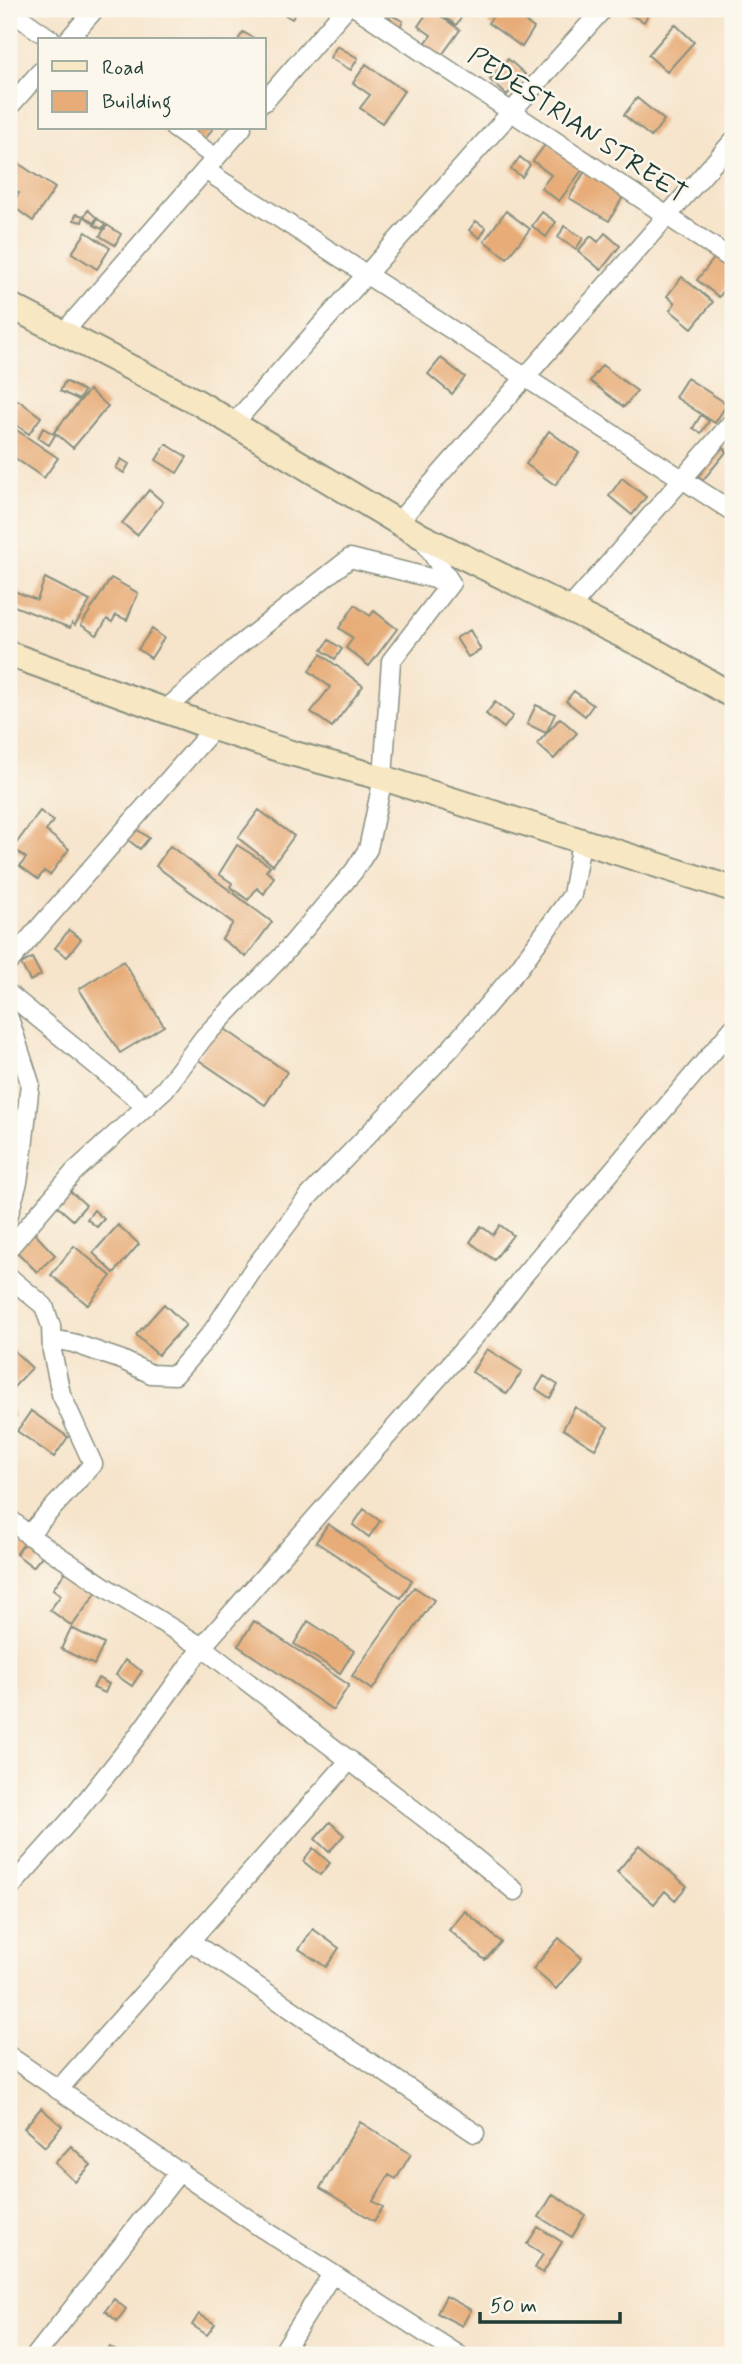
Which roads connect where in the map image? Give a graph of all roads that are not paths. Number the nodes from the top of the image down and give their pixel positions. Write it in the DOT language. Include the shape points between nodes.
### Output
graph roads {
  1 [pos="9,9"];
  2 [pos="96,9"];
  3 [pos="345,9"];
  4 [pos="358,9"];
  5 [pos="603,9"];
  6 [pos="49,38"];
  7 [pos="70,38"];
  8 [pos="38,74"];
  9 [pos="266,100"];
  10 [pos="9,107"];
  11 [pos="512,112"];
  12 [pos="176,130"];
  13 [pos="240,130"];
  14 [pos="733,141"];
  15 [pos="210,164"];
  16 [pos="667,216"];
  17 [pos="733,260"];
  18 [pos="366,275"];
  19 [pos="9,305"];
  20 [pos="63,333"];
  21 [pos="526,377"];
  22 [pos="733,421"];
  23 [pos="234,423"];
  24 [pos="683,479"];
  25 [pos="733,512"];
  26 [pos="398,522"];
  27 [pos="421,536"];
  28 [pos="451,583"];
  29 [pos="570,608"];
  30 [pos="9,654"];
  31 [pos="733,696"];
  32 [pos="164,710"];
  33 [pos="214,729"];
  34 [pos="383,778"];
  35 [pos="581,842"];
  36 [pos="733,889"];
  37 [pos="9,962"];
  38 [pos="9,994"];
  39 [pos="9,1018"];
  40 [pos="733,1028"];
  41 [pos="147,1107"];
  42 [pos="9,1214"];
  43 [pos="9,1244"];
  44 [pos="9,1277"];
  45 [pos="52,1339"];
  46 [pos="9,1518"];
  47 [pos="28,1535"];
  48 [pos="202,1647"];
  49 [pos="350,1760"];
  50 [pos="9,1889"];
  51 [pos="515,1891"];
  52 [pos="190,1941"];
  53 [pos="9,2056"];
  54 [pos="58,2091"];
  55 [pos="475,2133"];
  56 [pos="180,2171"];
  57 [pos="332,2274"];
  58 [pos="36,2355"];
  59 [pos="281,2355"];
  60 [pos="458,2355"];
  1 -- 6 [label="street"];
  2 -- 7 [label="street"];
  3 -- 9 [label="street"];
  4 -- 11 [label="street, PEDESTRIAN STREET"];
  5 -- 11 [label="street"];
  8 -- 10 [label="street"];
  11 -- 16 [label="street, PEDESTRIAN STREET"];
  11 -- 18 [label="street"];
  12 -- 15 [label="street"];
  13 -- 15 [label="street"];
  14 -- 16 [label="street"];
  15 -- 18 [label="street"];
  15 -- 20 [label="street"];
  16 -- 17 [label="street, PEDESTRIAN STREET"];
  16 -- 21 [label="street"];
  18 -- 21 [label="street"];
  18 -- 23 [label="street"];
  19 -- 20 [label="main road"];
  20 -- 23 [label="main road"];
  21 -- 24 [label="street"];
  21 -- 26 [label="street"];
  22 -- 24 [label="street"];
  23 -- 26 [label="main road"];
  24 -- 25 [label="street"];
  24 -- 29 [label="street"];
  26 -- 27 [label="main road"];
  27 -- 28 [label="street"];
  27 -- 29 [label="main road"];
  28 -- 32 [label="street" via="350,558"];
  28 -- 34 [label="street" via="391,661"];
  29 -- 31 [label="main road"];
  30 -- 32 [label="main road"];
  32 -- 33 [label="main road"];
  33 -- 34 [label="main road"];
  33 -- 37 [label="street"];
  34 -- 35 [label="main road"];
  34 -- 41 [label="street" via="368,849 354,871"];
  35 -- 36 [label="main road"];
  35 -- 45 [label="street" via="572,895 520,968 451,1048 309,1196 212,1332 175,1375 151,1374 74,1343"];
  38 -- 41 [label="street"];
  39 -- 42 [label="street" via="30,1083"];
  40 -- 48 [label="street" via="490,1319"];
  41 -- 43 [label="street" via="74,1172"];
  44 -- 45 [label="street" via="44,1306"];
  45 -- 47 [label="street" via="61,1394 93,1464"];
  46 -- 47 [label="street"];
  47 -- 48 [label="street"];
  48 -- 49 [label="street"];
  48 -- 50 [label="street" via="121,1758"];
  49 -- 51 [label="street"];
  49 -- 52 [label="street"];
  52 -- 54 [label="street"];
  52 -- 55 [label="street"];
  53 -- 54 [label="street"];
  54 -- 56 [label="street"];
  56 -- 57 [label="street"];
  56 -- 58 [label="street"];
  57 -- 59 [label="street"];
  57 -- 60 [label="street"];
}
